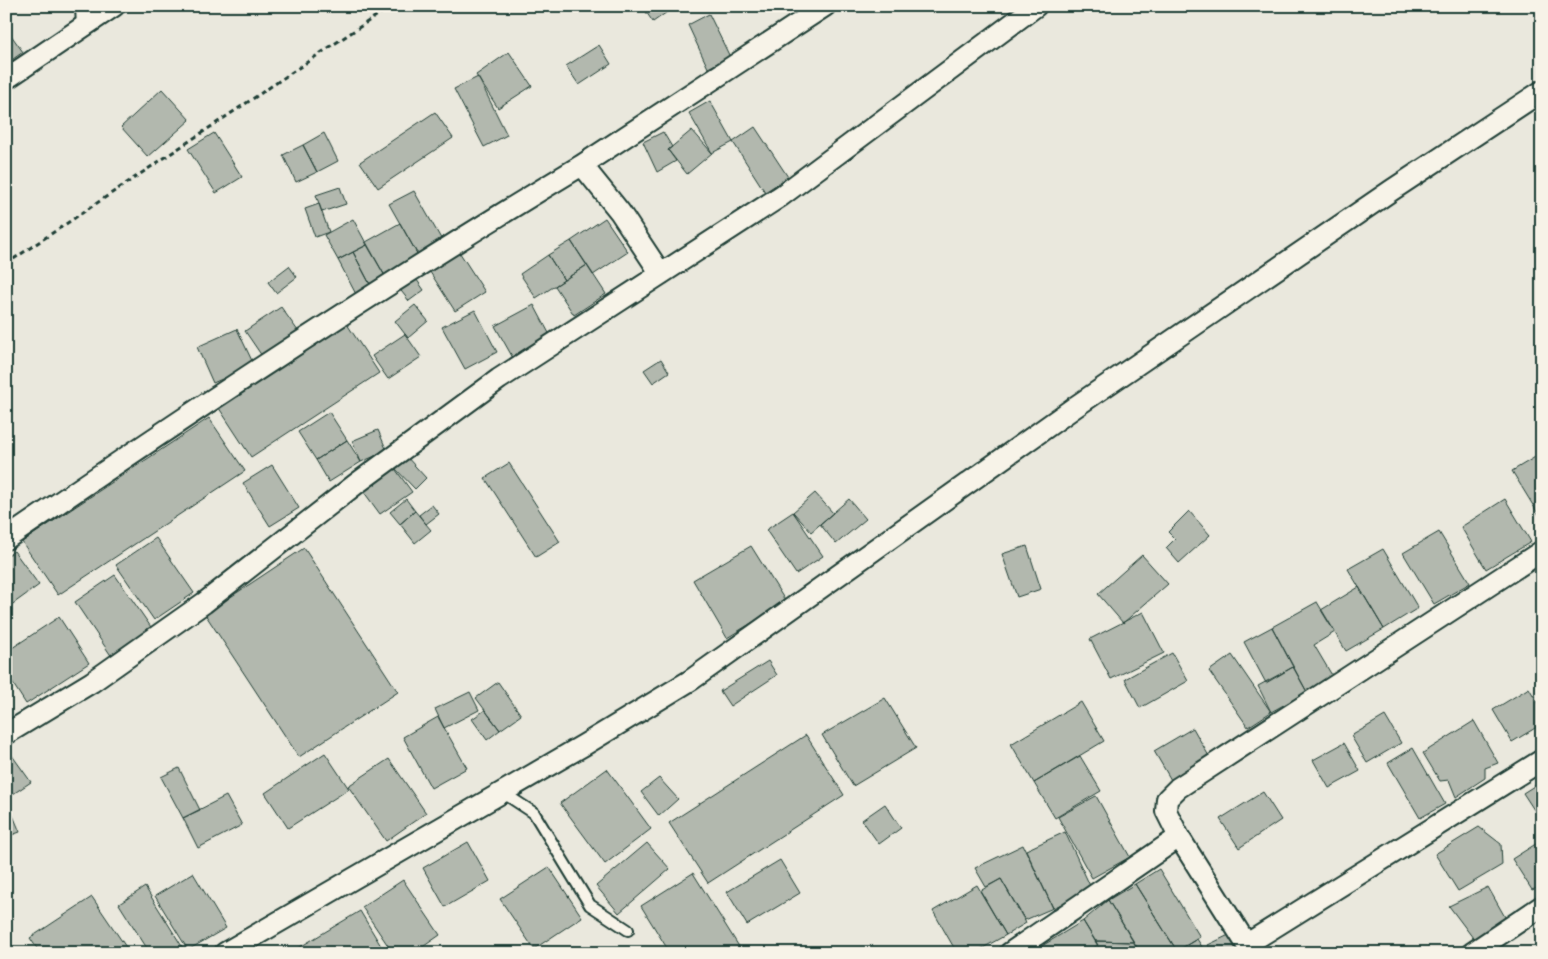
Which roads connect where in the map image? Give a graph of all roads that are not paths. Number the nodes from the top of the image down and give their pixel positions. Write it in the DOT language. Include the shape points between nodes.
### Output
graph roads {
  1 [pos="81,6"];
  2 [pos="114,6"];
  3 [pos="825,6"];
  4 [pos="1036,6"];
  5 [pos="82,29"];
  6 [pos="6,79"];
  7 [pos="1542,91"];
  8 [pos="582,165"];
  9 [pos="661,274"];
  10 [pos="6,539"];
  11 [pos="1542,551"];
  12 [pos="6,734"];
  13 [pos="1542,760"];
  14 [pos="501,792"];
  15 [pos="1179,837"];
  16 [pos="1542,906"];
  17 [pos="628,930"];
  18 [pos="1249,948"];
  19 [pos="225,953"];
  20 [pos="1010,953"];
  21 [pos="1472,953"];
  1 -- 5 [label="lane"];
  2 -- 5 [label="street"];
  3 -- 8 [label="street"];
  4 -- 9 [label="street" via="781,196"];
  5 -- 6 [label="street"];
  7 -- 14 [label="street" via="1075,407 691,680"];
  8 -- 9 [label="street" via="620,212"];
  8 -- 10 [label="street" via="408,272"];
  9 -- 12 [label="street" via="499,379 356,484 204,603 92,682"];
  11 -- 15 [label="street" via="1178,788 1167,799 1166,810"];
  13 -- 18 [label="street"];
  14 -- 17 [label="lane" via="534,813 590,904"];
  14 -- 19 [label="street"];
  15 -- 18 [label="street"];
  15 -- 20 [label="street"];
  16 -- 21 [label="street"];
}
